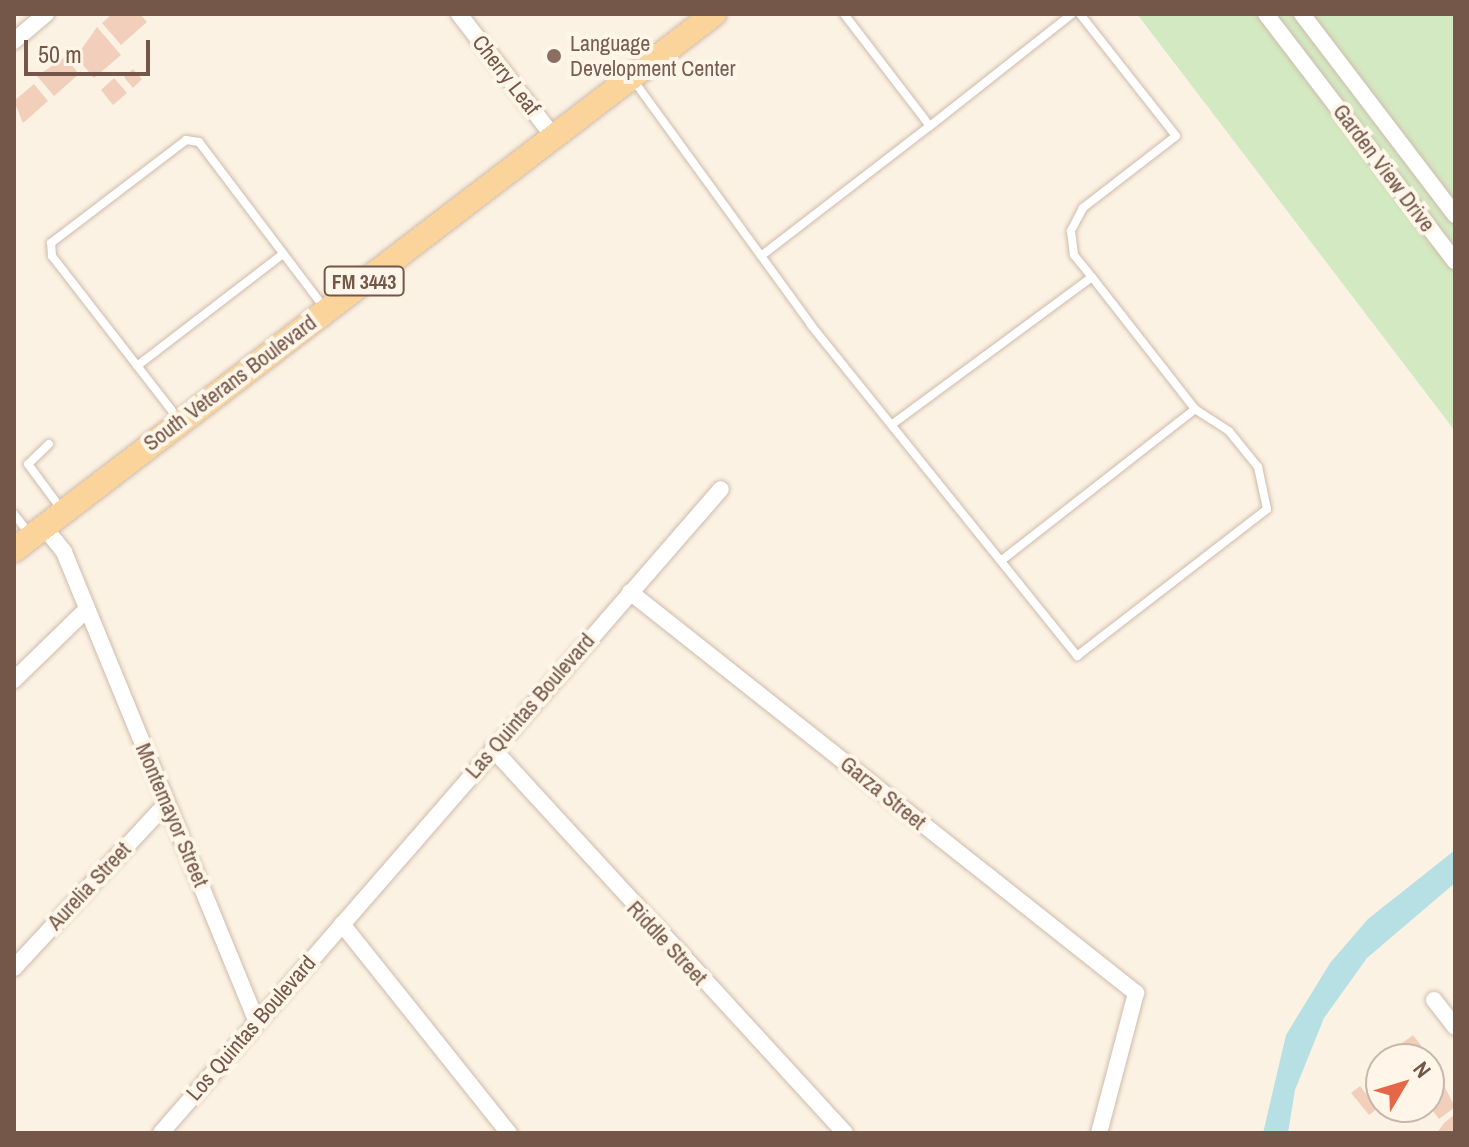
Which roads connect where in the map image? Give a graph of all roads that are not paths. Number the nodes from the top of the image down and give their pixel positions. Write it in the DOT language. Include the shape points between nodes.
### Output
graph roads {
  1 [pos="46,14"];
  2 [pos="459,14"];
  3 [pos="714,14"];
  4 [pos="844,14"];
  5 [pos="1072,14"];
  6 [pos="1080,14"];
  7 [pos="1266,14"];
  8 [pos="1302,14"];
  9 [pos="14,41"];
  10 [pos="631,77"];
  11 [pos="1350,78"];
  12 [pos="1328,95"];
  13 [pos="930,126"];
  14 [pos="553,136"];
  15 [pos="1455,215"];
  16 [pos="1455,231"];
  17 [pos="1441,242"];
  18 [pos="283,254"];
  19 [pos="761,256"];
  20 [pos="1455,261"];
  21 [pos="1092,277"];
  22 [pos="326,310"];
  23 [pos="137,366"];
  24 [pos="1195,409"];
  25 [pos="180,421"];
  26 [pos="894,423"];
  27 [pos="49,444"];
  28 [pos="721,489"];
  29 [pos="64,512"];
  30 [pos="14,514"];
  31 [pos="30,538"];
  32 [pos="1002,560"];
  33 [pos="630,592"];
  34 [pos="86,610"];
  35 [pos="14,680"];
  36 [pos="493,749"];
  37 [pos="165,805"];
  38 [pos="342,924"];
  39 [pos="14,968"];
  40 [pos="1434,1000"];
  41 [pos="257,1022"];
  42 [pos="1455,1027"];
  43 [pos="163,1132"];
  44 [pos="509,1133"];
  45 [pos="845,1133"];
  46 [pos="1099,1133"];
  1 -- 9 [label="street"];
  2 -- 14 [label="street, Cherry Leaf"];
  3 -- 10 [label="main road, South Veterans Boulevard / FM 3443"];
  4 -- 13 [label="lane"];
  5 -- 13 [label="lane"];
  6 -- 21 [label="lane" via="1176,136 1083,208 1071,231 1074,255"];
  7 -- 12 [label="street, Garden View Drive"];
  8 -- 11 [label="street, Garden View Drive"];
  10 -- 14 [label="main road, South Veterans Boulevard / FM 3443"];
  10 -- 19 [label="lane"];
  11 -- 12 [label="street, Garden View Drive"];
  11 -- 15 [label="street, Garden View Drive"];
  12 -- 17 [label="street, Garden View Drive"];
  13 -- 19 [label="lane"];
  14 -- 22 [label="main road, South Veterans Boulevard / FM 3443"];
  16 -- 17 [label="street, Garden View Drive"];
  17 -- 20 [label="street, Garden View Drive"];
  18 -- 22 [label="lane"];
  18 -- 23 [label="lane"];
  18 -- 23 [label="lane" via="199,142 186,140 51,243 52,256"];
  19 -- 26 [label="lane"];
  21 -- 24 [label="lane"];
  21 -- 26 [label="lane"];
  22 -- 25 [label="main road, South Veterans Boulevard / FM 3443"];
  23 -- 25 [label="lane"];
  24 -- 32 [label="lane"];
  24 -- 32 [label="lane" via="1229,431 1258,467 1267,509 1220,547 1077,656"];
  25 -- 29 [label="main road, South Veterans Boulevard / FM 3443"];
  26 -- 32 [label="lane"];
  27 -- 29 [label="lane" via="28,464"];
  28 -- 33 [label="street, Las Quintas Boulevard"];
  29 -- 31 [label="main road, South Veterans Boulevard / FM 3443"];
  30 -- 31 [label="lane"];
  31 -- 34 [label="street, Montemayor Street" via="64,552"];
  33 -- 36 [label="street, Las Quintas Boulevard"];
  33 -- 46 [label="street, Garza Street" via="1136,993"];
  34 -- 35 [label="street"];
  34 -- 37 [label="street, Montemayor Street"];
  36 -- 38 [label="street, Las Quintas Boulevard"];
  36 -- 45 [label="street, Riddle Street"];
  37 -- 39 [label="street, Aurelia Street"];
  37 -- 41 [label="street, Montemayor Street"];
  38 -- 41 [label="street, Los Quintas Boulevard"];
  38 -- 44 [label="street"];
  40 -- 42 [label="street"];
  41 -- 43 [label="street, Los Quintas Boulevard"];
}
